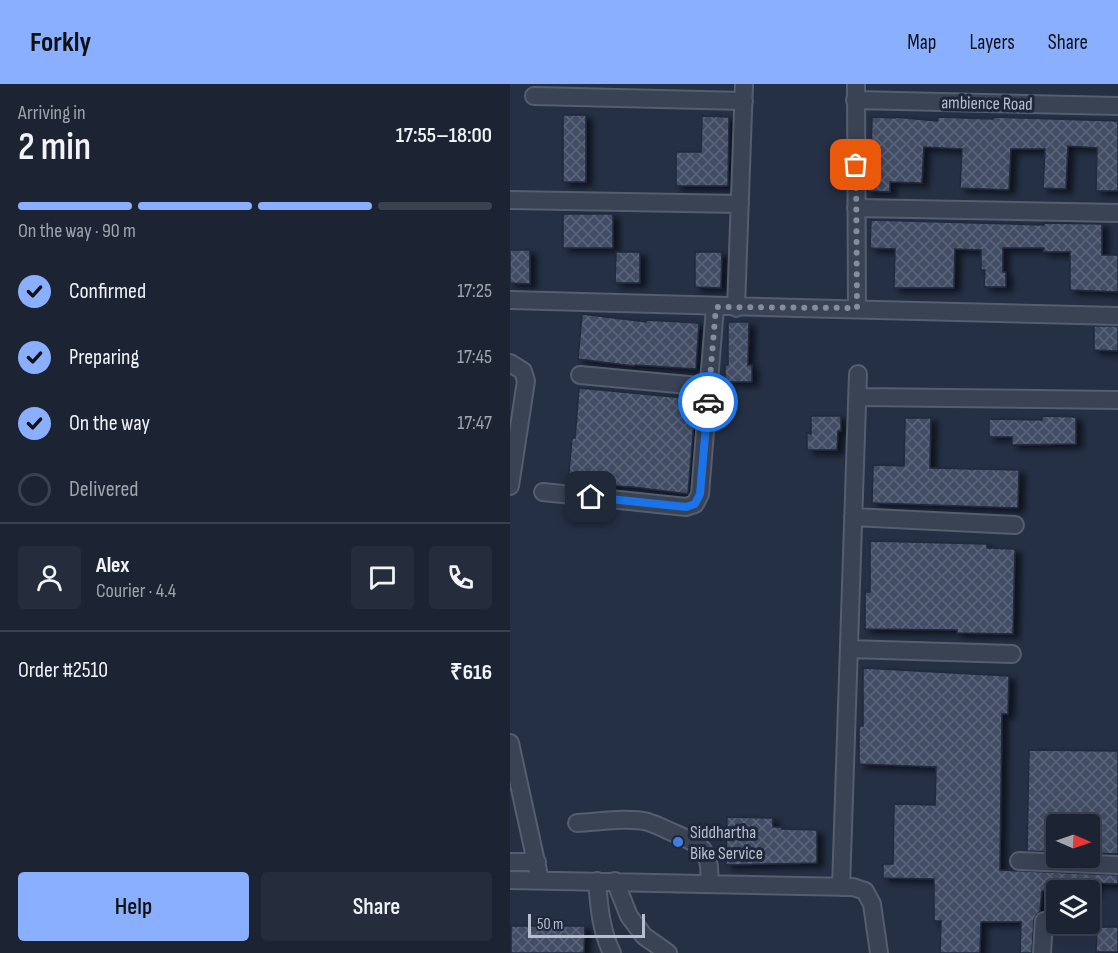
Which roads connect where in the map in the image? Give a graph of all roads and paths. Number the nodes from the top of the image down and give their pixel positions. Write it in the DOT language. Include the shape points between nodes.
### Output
graph roads {
  1 [pos="744,92"];
  2 [pos="856,92"];
  3 [pos="534,96"];
  4 [pos="1118,106"];
  5 [pos="510,200"];
  6 [pos="740,204"];
  7 [pos="856,208"];
  8 [pos="1118,213"];
  9 [pos="510,300"];
  10 [pos="716,307"];
  11 [pos="736,308"];
  12 [pos="857,308"];
  13 [pos="1118,316"];
  14 [pos="510,363"];
  15 [pos="858,374"];
  16 [pos="580,375"];
  17 [pos="710,387"];
  18 [pos="859,397"];
  19 [pos="1118,400"];
  20 [pos="510,486"];
  21 [pos="543,492"];
  22 [pos="853,517"];
  23 [pos="1015,525"];
  24 [pos="849,649"];
  25 [pos="1012,654"];
  26 [pos="510,744"];
  27 [pos="577,823"];
  28 [pos="1019,861"];
  29 [pos="510,862"];
  30 [pos="537,862"];
  31 [pos="1118,865"];
  32 [pos="510,880"];
  33 [pos="540,880"];
  34 [pos="597,881"];
  35 [pos="615,881"];
  36 [pos="709,884"];
  37 [pos="841,887"];
  38 [pos="1044,921"];
  39 [pos="612,953"];
  40 [pos="668,953"];
  41 [pos="879,953"];
  42 [pos="1042,953"];
  1 -- 3 [label="street"];
  1 -- 6 [label="street"];
  2 -- 4 [label="street, ambience Road"];
  2 -- 7 [label="street"];
  5 -- 6 [label="street"];
  6 -- 11 [label="street"];
  7 -- 8 [label="street"];
  7 -- 12 [label="street"];
  9 -- 10 [label="street"];
  10 -- 11 [label="street"];
  10 -- 17 [label="street"];
  11 -- 12 [label="street"];
  12 -- 13 [label="street"];
  14 -- 20 [label="street" via="523,371 526,381"];
  15 -- 18 [label="street"];
  16 -- 17 [label="street"];
  17 -- 21 [label="street" via="700,494 695,504 686,507"];
  18 -- 19 [label="street"];
  18 -- 22 [label="street"];
  22 -- 23 [label="street"];
  22 -- 24 [label="street"];
  24 -- 25 [label="street"];
  24 -- 37 [label="street"];
  26 -- 30 [label="street"];
  27 -- 36 [label="street" via="636,820 692,840 709,858"];
  28 -- 31 [label="street"];
  29 -- 30 [label="street"];
  30 -- 33 [label="street"];
  32 -- 33 [label="street"];
  33 -- 34 [label="street"];
  34 -- 35 [label="street"];
  34 -- 39 [label="street" via="605,940"];
  35 -- 36 [label="street"];
  35 -- 40 [label="street" via="629,916 644,936"];
  36 -- 37 [label="street"];
  37 -- 41 [label="street" via="865,891 872,904"];
  38 -- 42 [label="street"];
}
